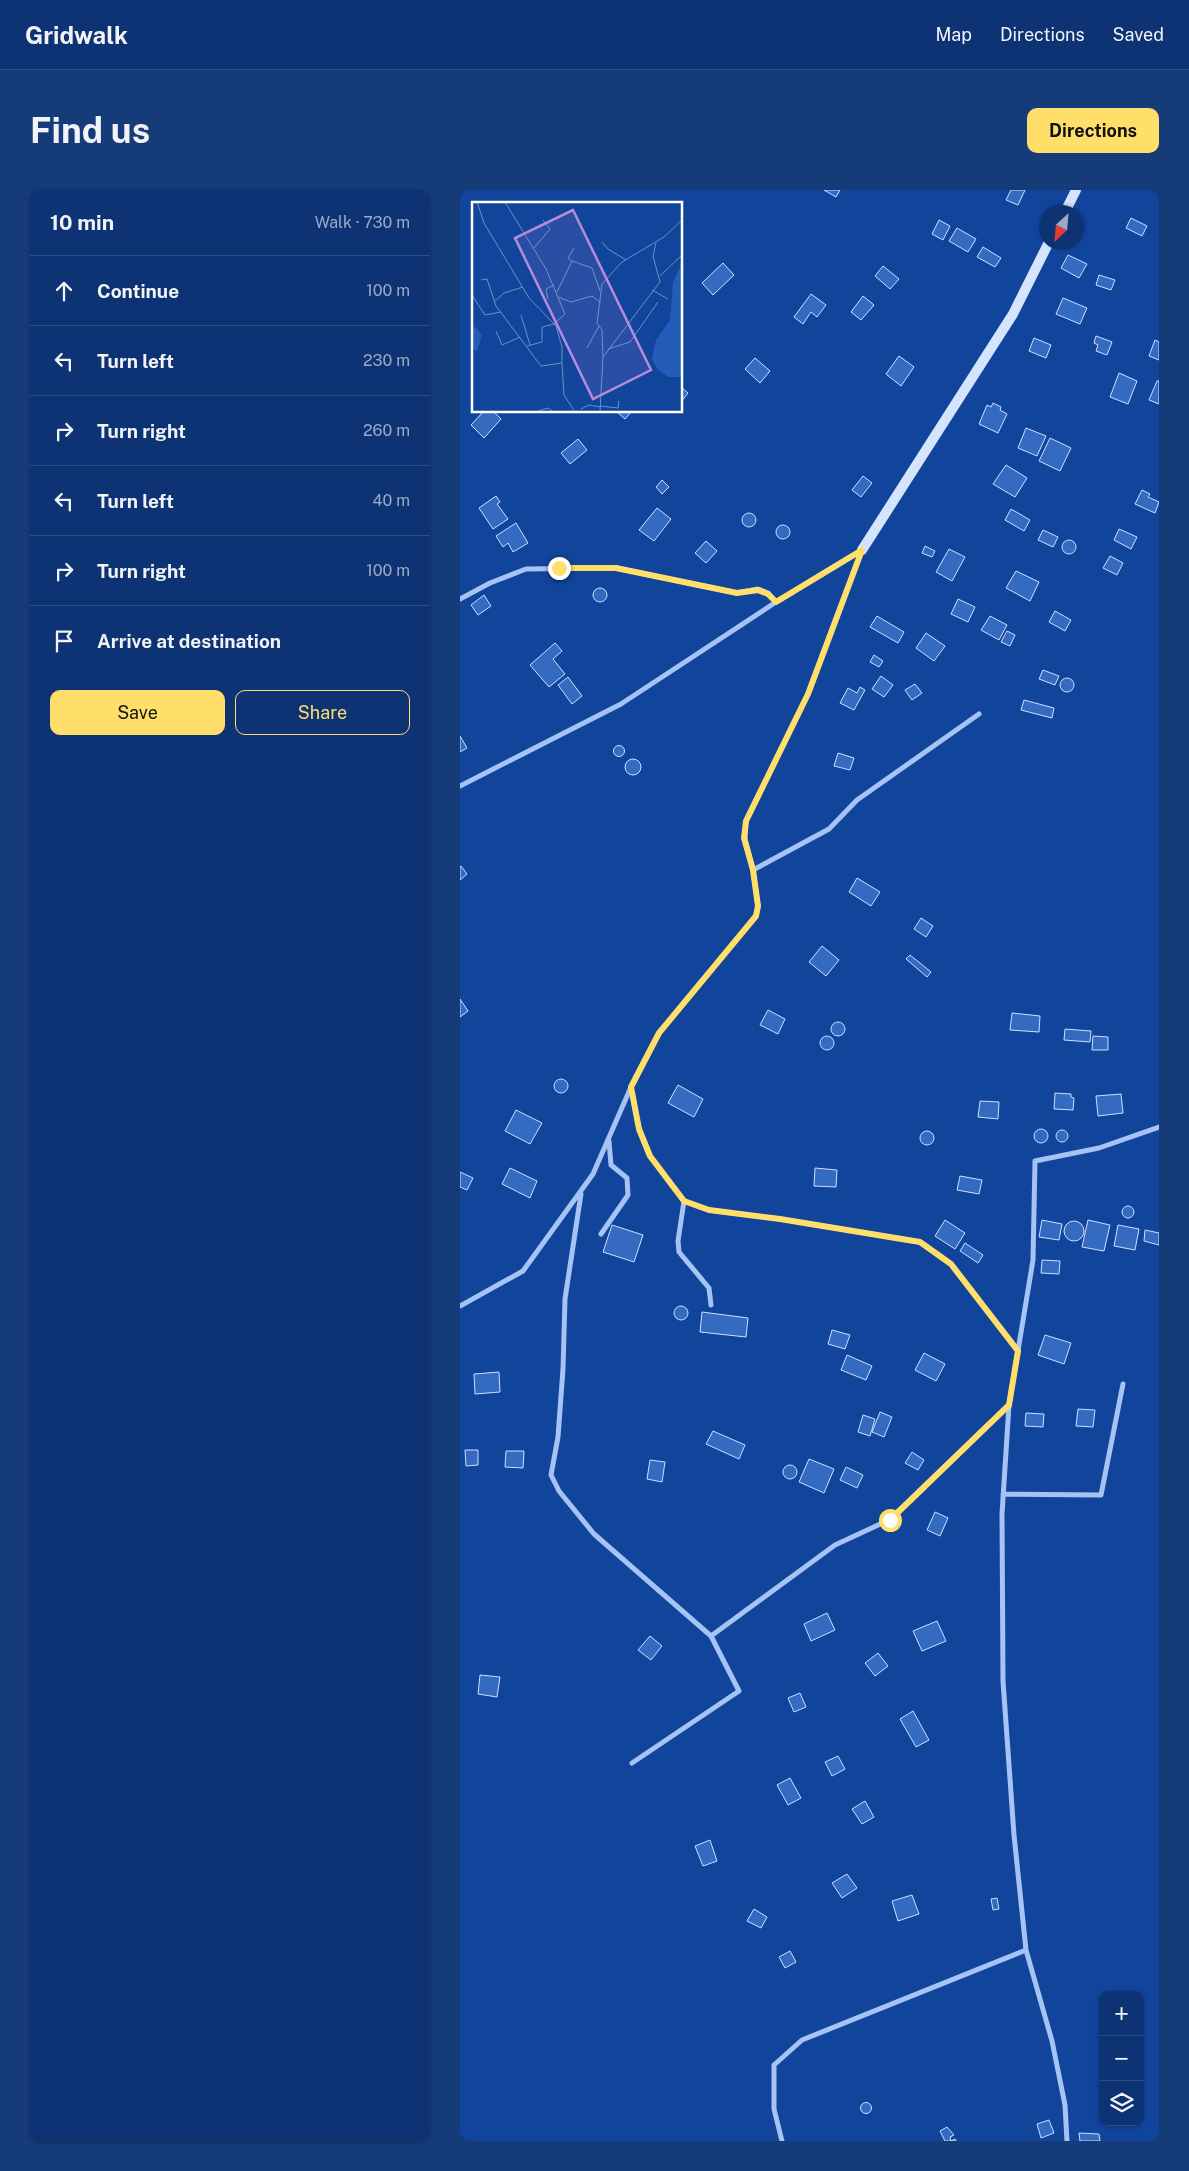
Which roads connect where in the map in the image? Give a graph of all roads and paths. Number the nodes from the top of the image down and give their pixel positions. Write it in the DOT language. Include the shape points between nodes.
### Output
graph roads {
  1 [pos="1076,190"];
  2 [pos="1068,205"];
  3 [pos="1046,250"];
  4 [pos="862,550"];
  5 [pos="460,599"];
  6 [pos="776,602"];
  7 [pos="979,714"];
  8 [pos="460,786"];
  9 [pos="753,870"];
  10 [pos="631,1087"];
  11 [pos="1159,1127"];
  12 [pos="609,1139"];
  13 [pos="581,1192"];
  14 [pos="684,1201"];
  15 [pos="601,1234"];
  16 [pos="711,1305"];
  17 [pos="460,1306"];
  18 [pos="1018,1351"];
  19 [pos="1122,1384"];
  20 [pos="1009,1405"];
  21 [pos="1003,1494"];
  22 [pos="711,1636"];
  23 [pos="632,1763"];
  24 [pos="1026,1950"];
  25 [pos="782,2141"];
  26 [pos="1067,2141"];
  1 -- 2 [label="main road"];
  3 -- 4 [label="main road" via="1013,314"];
  4 -- 6 [label="street"];
  4 -- 9 [label="street" via="808,694 746,821 744,838"];
  5 -- 6 [label="street" via="526,569 616,568 737,593 758,590"];
  6 -- 8 [label="street" via="620,704"];
  7 -- 9 [label="street" via="856,800 828,828"];
  9 -- 10 [label="street" via="758,906 756,916 659,1033"];
  10 -- 12 [label="street"];
  10 -- 14 [label="street" via="639,1129 650,1156"];
  11 -- 18 [label="street" via="1099,1148 1035,1161 1033,1260"];
  12 -- 13 [label="street"];
  12 -- 15 [label="street" via="611,1165 627,1178 628,1195"];
  13 -- 17 [label="street" via="523,1271"];
  13 -- 22 [label="street" via="565,1299 558,1437 551,1475 559,1491 594,1534"];
  14 -- 16 [label="street" via="679,1252 709,1288"];
  14 -- 18 [label="street" via="709,1210 920,1242 951,1264"];
  18 -- 20 [label="street"];
  19 -- 21 [label="street" via="1101,1495"];
  20 -- 21 [label="street"];
  20 -- 22 [label="street" via="890,1520 835,1545"];
  21 -- 24 [label="street" via="1004,1681 1014,1835"];
  22 -- 23 [label="street" via="739,1691"];
  24 -- 25 [label="street" via="802,2040 774,2065 774,2109"];
  24 -- 26 [label="street" via="1052,2041 1065,2105"];
}
